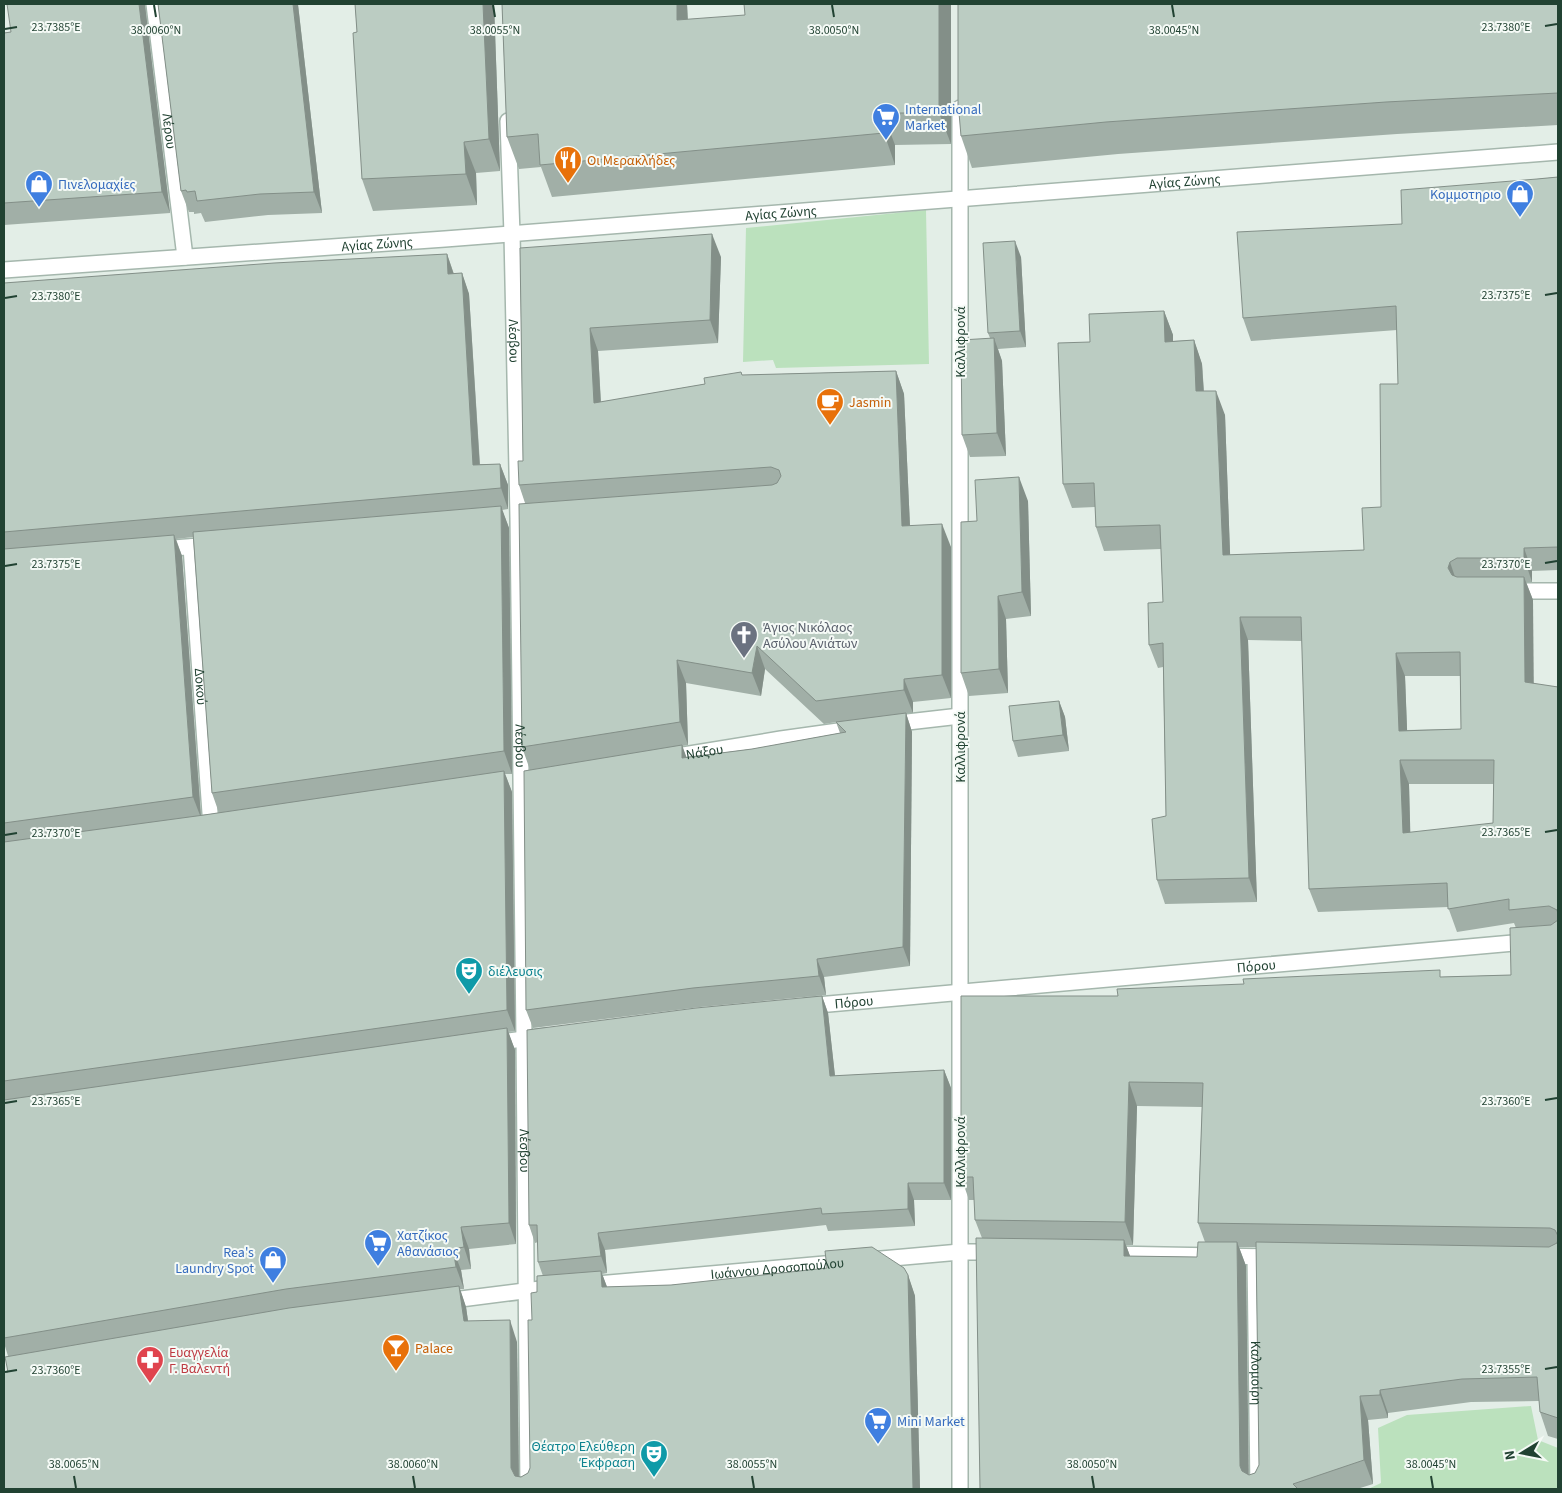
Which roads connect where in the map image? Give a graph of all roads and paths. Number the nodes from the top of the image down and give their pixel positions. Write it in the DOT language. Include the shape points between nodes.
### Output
graph roads {
  1 [pos="154,4"];
  2 [pos="960,98"];
  3 [pos="508,109"];
  4 [pos="1558,152"];
  5 [pos="960,200"];
  6 [pos="512,234"];
  7 [pos="184,258"];
  8 [pos="4,270"];
  9 [pos="537,516"];
  10 [pos="513,518"];
  11 [pos="230,543"];
  12 [pos="191,547"];
  13 [pos="151,550"];
  14 [pos="1494,591"];
  15 [pos="1558,591"];
  16 [pos="960,716"];
  17 [pos="652,760"];
  18 [pos="539,779"];
  19 [pos="520,783"];
  20 [pos="502,785"];
  21 [pos="211,827"];
  22 [pos="1558,939"];
  23 [pos="960,991"];
  24 [pos="789,1008"];
  25 [pos="564,1034"];
  26 [pos="524,1038"];
  27 [pos="482,1044"];
  28 [pos="960,1252"];
  29 [pos="1010,1252"];
  30 [pos="1098,1254"];
  31 [pos="1255,1257"];
  32 [pos="1294,1257"];
  33 [pos="526,1290"];
  34 [pos="429,1303"];
  35 [pos="528,1489"];
  36 [pos="960,1489"];
  37 [pos="1258,1489"];
  1 -- 7 [label="street, Λέρου"];
  2 -- 5 [label="street, Καλλιφρονά"];
  3 -- 6 [label="street, Λέσβου"];
  4 -- 5 [label="street, Αγίας Ζώνης"];
  5 -- 6 [label="street, Αγίας Ζώνης"];
  5 -- 16 [label="street, Καλλιφρονά"];
  6 -- 7 [label="street, Αγίας Ζώνης"];
  6 -- 10 [label="street, Λέσβου"];
  7 -- 8 [label="street, Αγίας Ζώνης"];
  9 -- 10 [label="street"];
  10 -- 19 [label="street, Λέσβου"];
  11 -- 12 [label="street"];
  12 -- 13 [label="street"];
  12 -- 21 [label="street, Δοκού"];
  14 -- 15 [label="street"];
  16 -- 17 [label="street, Νάξου" via="781,739"];
  16 -- 23 [label="street, Καλλιφρονά"];
  18 -- 19 [label="street"];
  19 -- 20 [label="street"];
  19 -- 26 [label="street, Λέσβου"];
  22 -- 23 [label="street, Πόρου"];
  23 -- 24 [label="street, Πόρου"];
  23 -- 28 [label="street, Καλλιφρονά"];
  25 -- 26 [label="street"];
  26 -- 27 [label="street"];
  26 -- 33 [label="street, Λέσβου"];
  28 -- 29 [label="street, Ιωάννου Δροσοπούλου"];
  28 -- 33 [label="street, Ιωάννου Δροσοπούλου"];
  28 -- 36 [label="street, Καλλιφρονά"];
  30 -- 31 [label="street"];
  31 -- 32 [label="street"];
  31 -- 37 [label="street, Καλομοίρη"];
  33 -- 34 [label="street, Ιωάννου Δροσοπούλου"];
  33 -- 35 [label="street, Λέσβου"];
}
